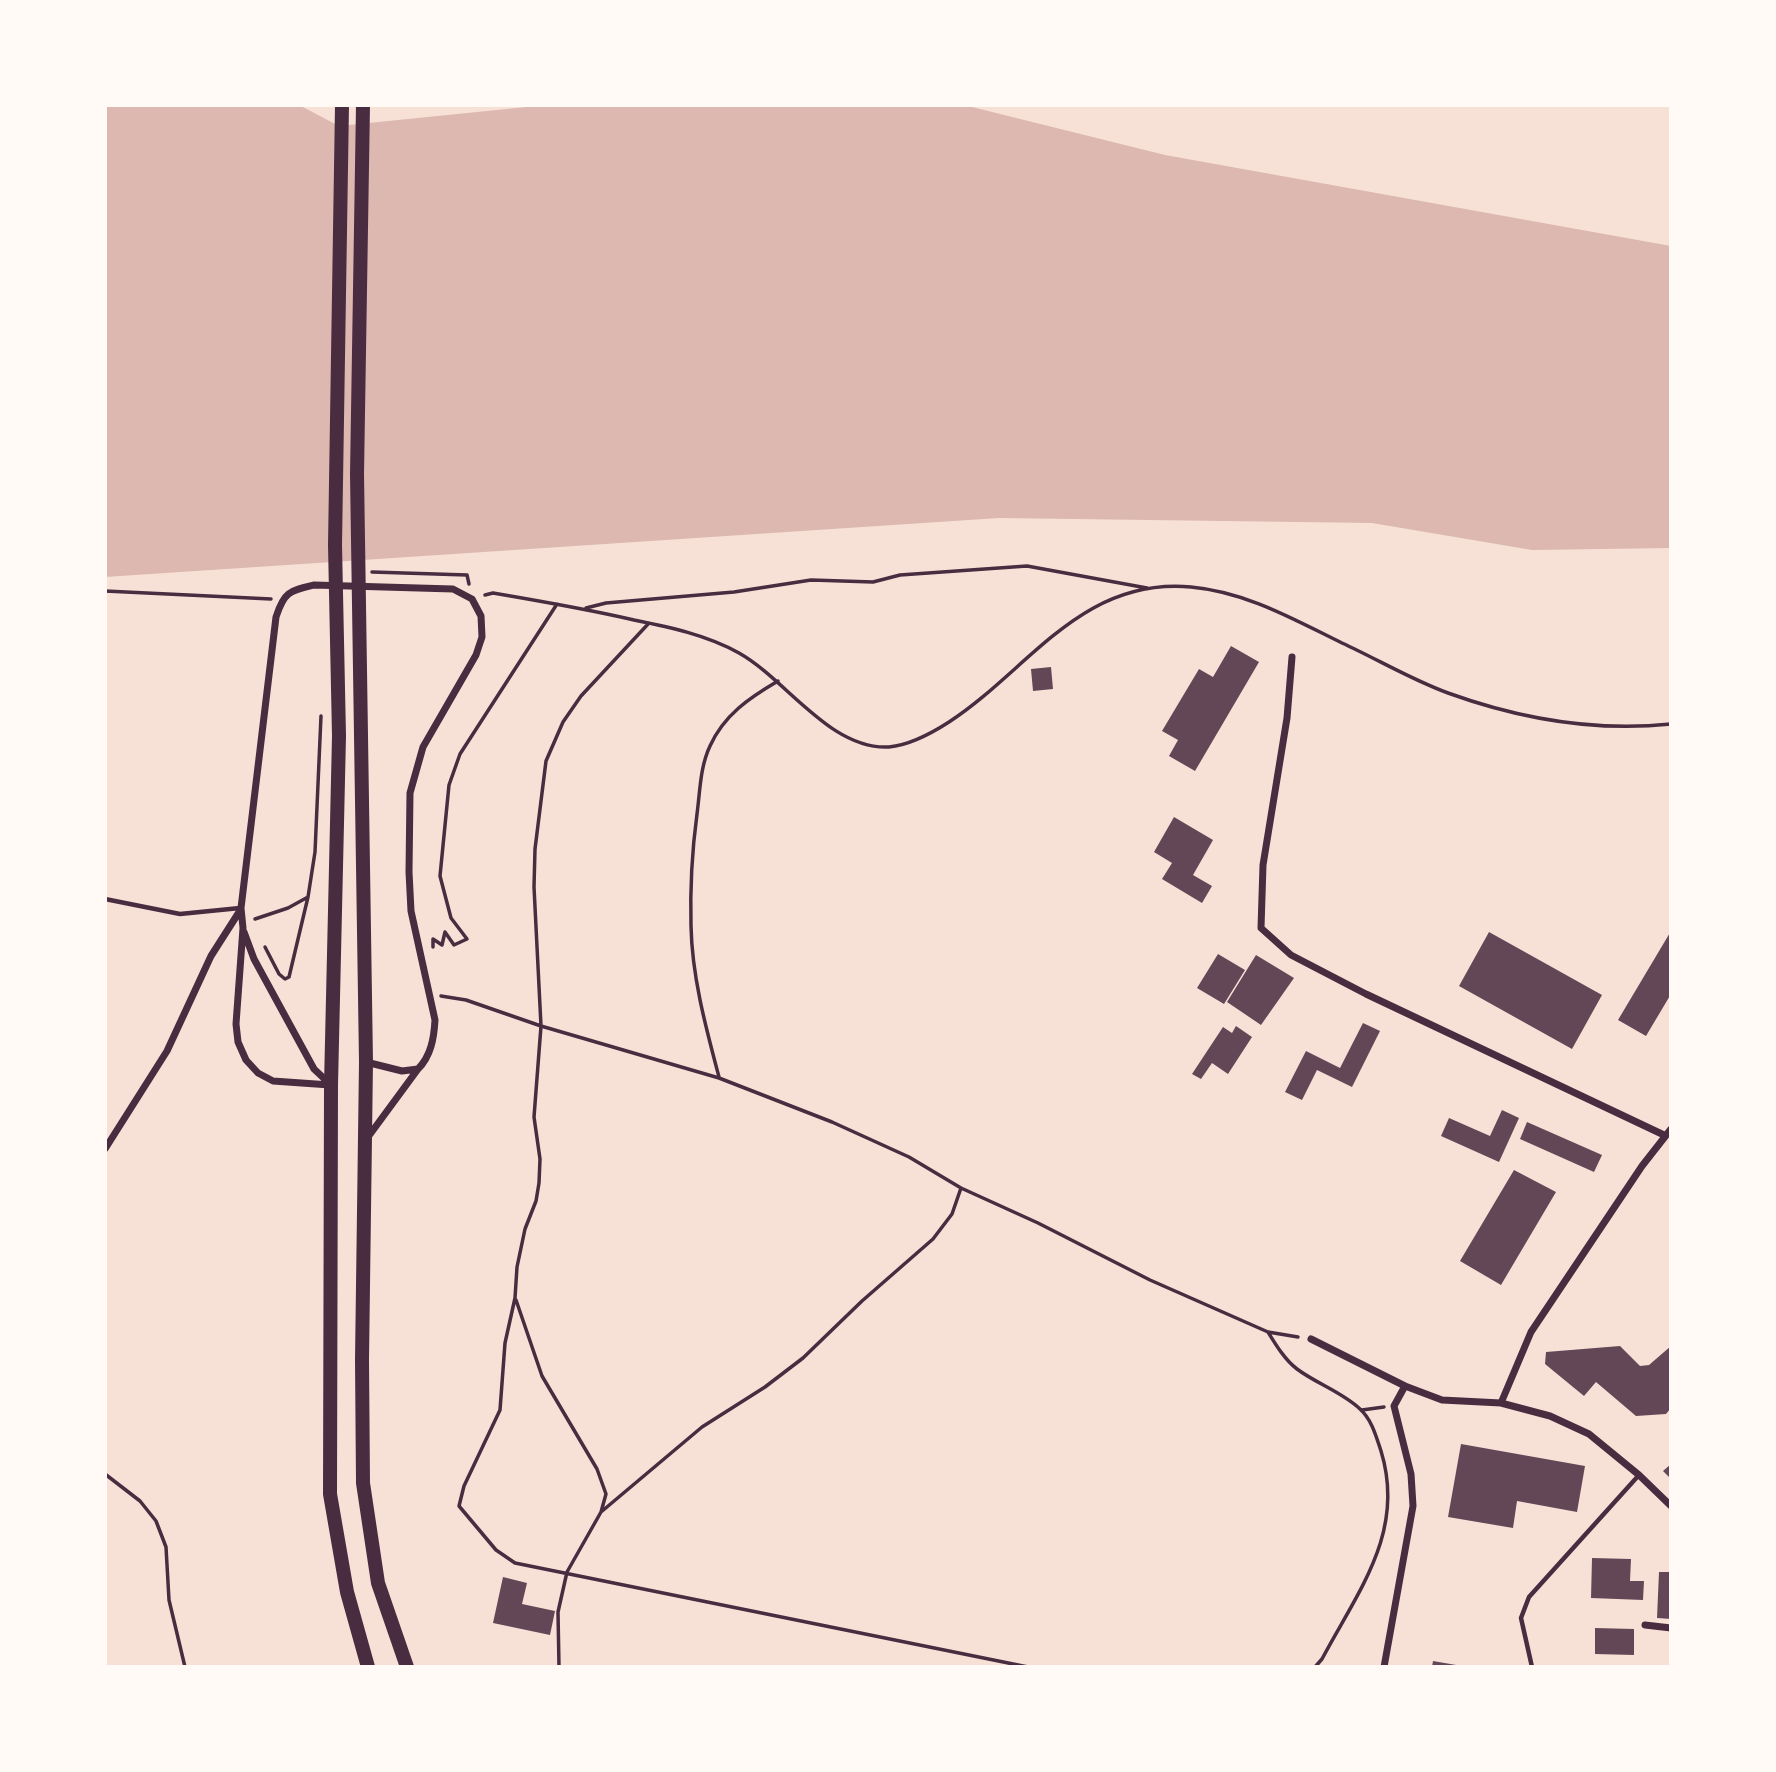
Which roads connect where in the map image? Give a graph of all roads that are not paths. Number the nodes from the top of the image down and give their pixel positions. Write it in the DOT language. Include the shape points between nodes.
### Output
graph roads {
  1 [pos="342,105"];
  2 [pos="363,105"];
  3 [pos="1292,657"];
  4 [pos="105,899"];
  5 [pos="241,908"];
  6 [pos="243,928"];
  7 [pos="366,1062"];
  8 [pos="418,1069"];
  9 [pos="331,1085"];
  10 [pos="1671,1129"];
  11 [pos="1664,1135"];
  12 [pos="366,1141"];
  13 [pos="105,1149"];
  14 [pos="1311,1339"];
  15 [pos="1405,1386"];
  16 [pos="1501,1403"];
  17 [pos="1639,1475"];
  18 [pos="1671,1506"];
  19 [pos="1645,1625"];
  20 [pos="1671,1628"];
  21 [pos="368,1667"];
  22 [pos="407,1667"];
  23 [pos="1384,1667"];
  24 [pos="1532,1667"];
  1 -- 9 [label="main road" via="335,545 339,736"];
  2 -- 7 [label="main road" via="357,474"];
  3 -- 11 [label="street" via="1263,865 1261,928 1291,955 1345,983"];
  4 -- 5 [label="lane" via="180,914"];
  5 -- 6 [label="street"];
  5 -- 8 [label="street" via="281,599 314,585 453,589 471,599 481,616 476,655 423,747 410,793 411,911 435,1020 429,1052"];
  5 -- 13 [label="street" via="211,956 167,1051"];
  6 -- 9 [label="street" via="254,959 314,1069"];
  6 -- 9 [label="street" via="236,1024 246,1060 273,1081"];
  7 -- 8 [label="street" via="402,1071"];
  7 -- 12 [label="main road"];
  8 -- 12 [label="street"];
  9 -- 21 [label="main road" via="330,1494 347,1592"];
  10 -- 11 [label="street"];
  11 -- 16 [label="street" via="1531,1332"];
  12 -- 22 [label="main road" via="363,1483 378,1583"];
  14 -- 15 [label="street"];
  15 -- 16 [label="street" via="1442,1400"];
  15 -- 23 [label="street" via="1394,1406 1411,1474 1413,1506"];
  16 -- 17 [label="street" via="1550,1416 1589,1434"];
  17 -- 18 [label="street"];
  17 -- 24 [label="lane" via="1529,1597 1521,1618"];
  19 -- 20 [label="street"];
}
